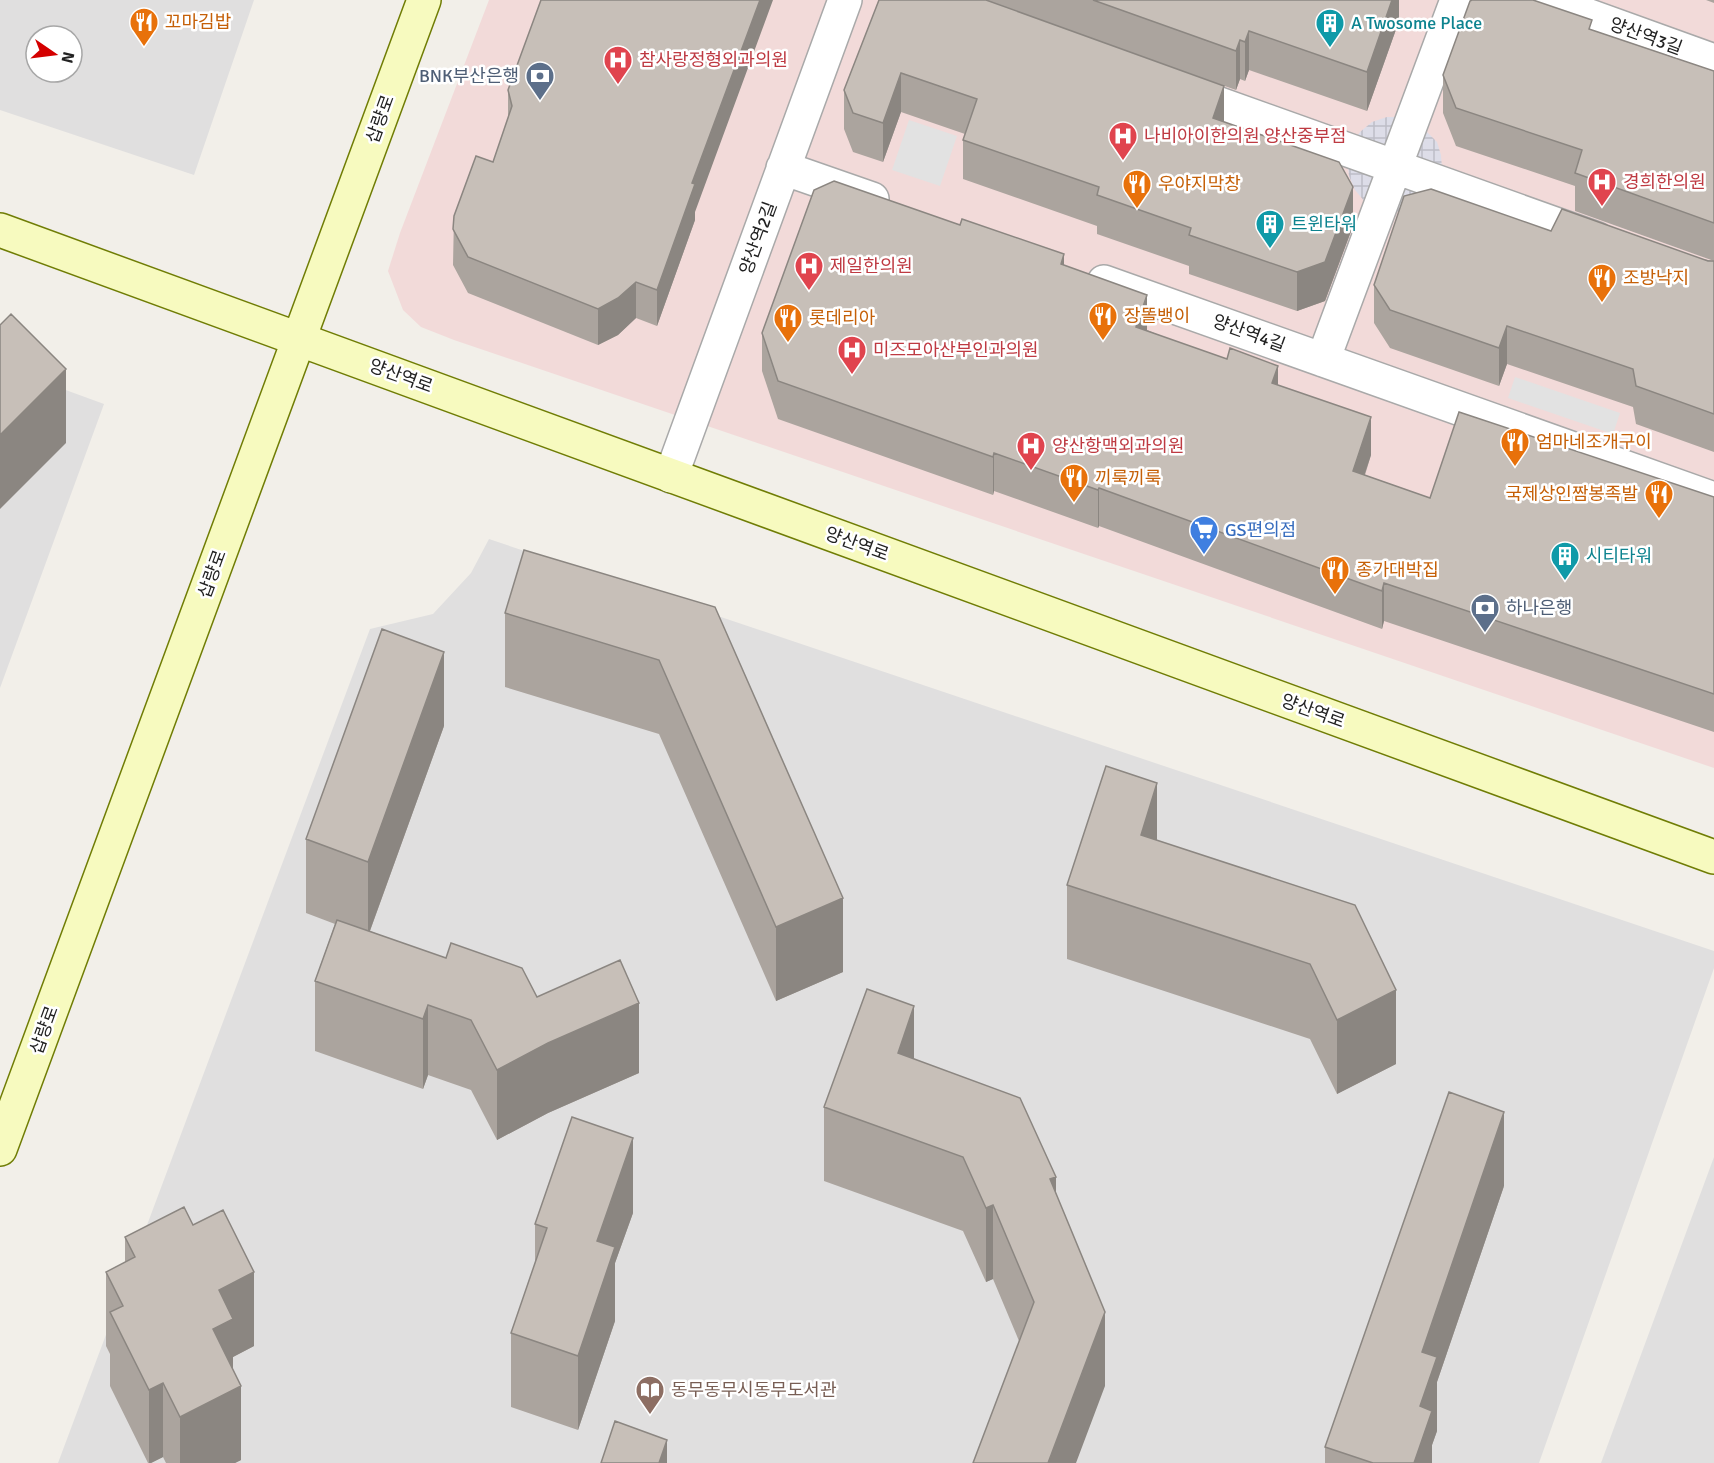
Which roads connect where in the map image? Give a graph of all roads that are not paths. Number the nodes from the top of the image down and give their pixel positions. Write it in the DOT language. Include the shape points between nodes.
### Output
graph roads {
  1 [pos="424,0"];
  2 [pos="845,0"];
  3 [pos="1457,0"];
  4 [pos="1545,0"];
  5 [pos="1714,61"];
  6 [pos="1150,79"];
  7 [pos="1395,167"];
  8 [pos="783,168"];
  9 [pos="896,208"];
  10 [pos="0,230"];
  11 [pos="1626,250"];
  12 [pos="1076,272"];
  13 [pos="299,339"];
  14 [pos="1323,360"];
  15 [pos="671,476"];
  16 [pos="1714,499"];
  17 [pos="1714,857"];
  18 [pos="0,1149"];
  1 -- 13 [label="street, 삽량로"];
  2 -- 8 [label="street, 양산역2길"];
  3 -- 7 [label="street"];
  4 -- 5 [label="street, 양산역3길"];
  6 -- 7 [label="street"];
  7 -- 11 [label="street"];
  7 -- 14 [label="street"];
  8 -- 9 [label="street"];
  8 -- 15 [label="street, 양산역2길"];
  10 -- 13 [label="street, 양산역로"];
  12 -- 14 [label="street, 양산역4길"];
  13 -- 15 [label="street, 양산역로"];
  13 -- 18 [label="street, 삽량로"];
  14 -- 16 [label="street, 양산역4길"];
  15 -- 17 [label="street, 양산역로"];
}
